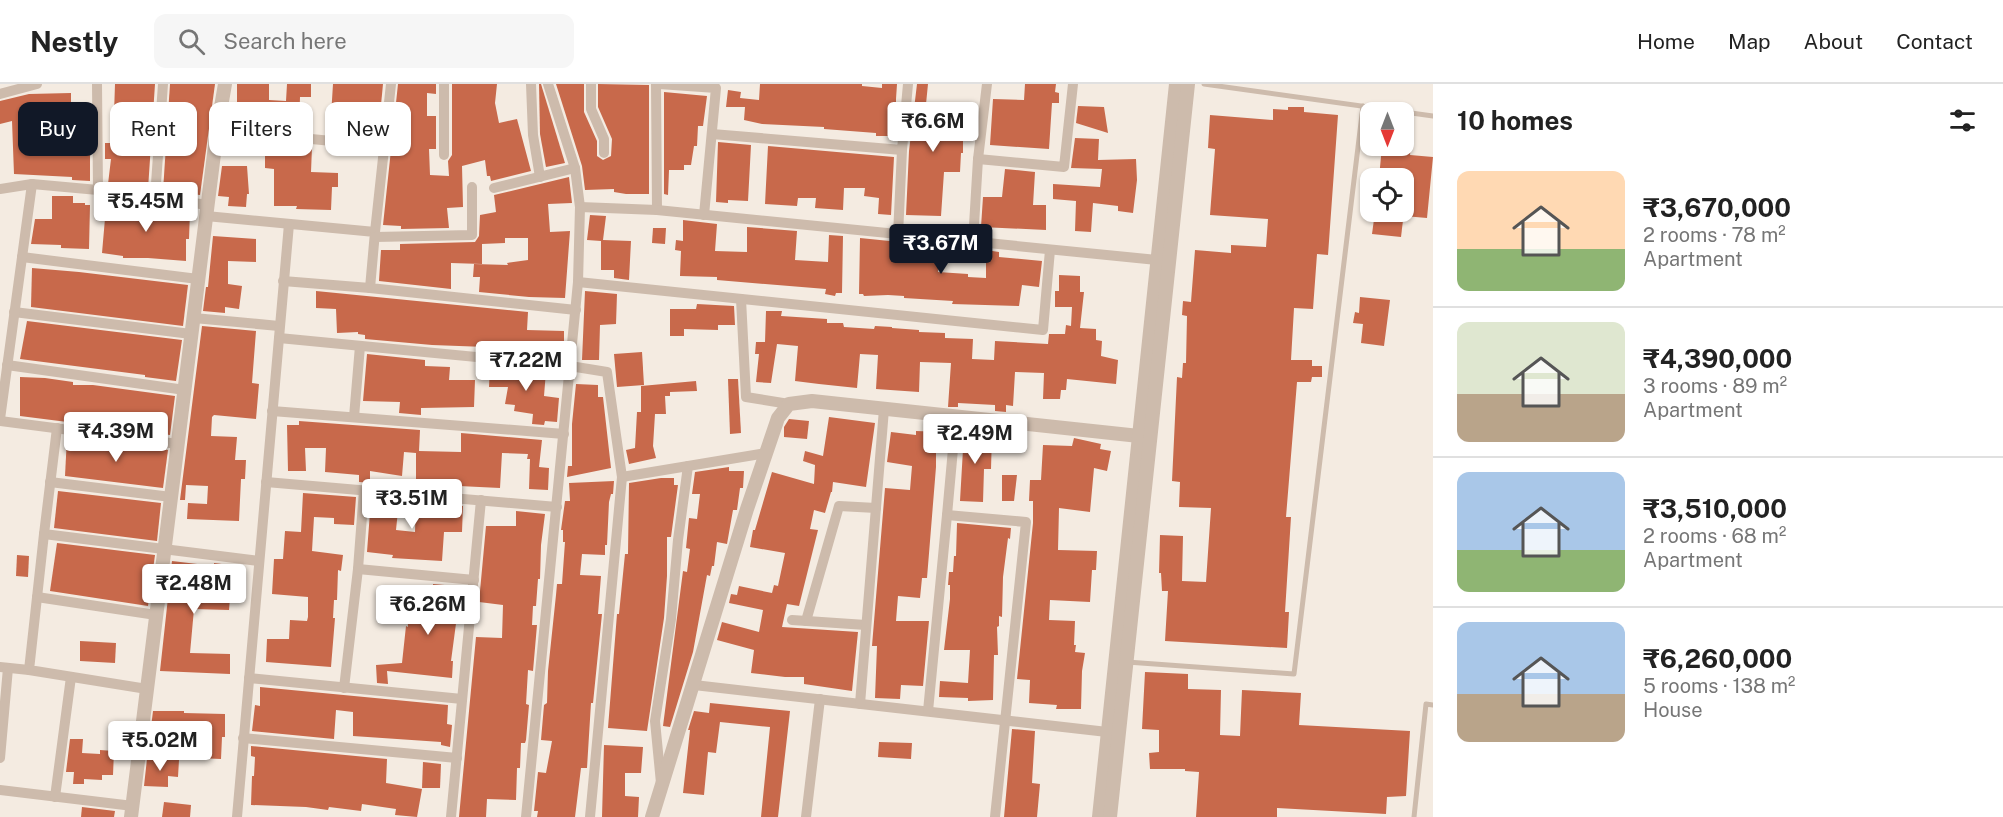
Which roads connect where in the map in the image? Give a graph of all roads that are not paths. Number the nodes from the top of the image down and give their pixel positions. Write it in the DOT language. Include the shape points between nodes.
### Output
graph roads {
  1 [pos="37,84"];
  2 [pos="98,84"];
  3 [pos="164,84"];
  4 [pos="225,84"];
  5 [pos="391,84"];
  6 [pos="444,84"];
  7 [pos="531,84"];
  8 [pos="548,84"];
  9 [pos="591,84"];
  10 [pos="658,84"];
  11 [pos="908,84"];
  12 [pos="987,84"];
  13 [pos="1073,84"];
  14 [pos="1176,84"];
  15 [pos="1188,84"];
  16 [pos="1203,84"];
  17 [pos="716,86"];
  18 [pos="0,94"];
  19 [pos="222,102"];
  20 [pos="389,102"];
  21 [pos="1360,106"];
  22 [pos="1414,113"];
  23 [pos="1433,116"];
  24 [pos="1360,130"];
  25 [pos="712,134"];
  26 [pos="902,150"];
  27 [pos="604,153"];
  28 [pos="444,155"];
  29 [pos="214,156"];
  30 [pos="383,156"];
  31 [pos="978,159"];
  32 [pos="574,168"];
  33 [pos="540,177"];
  34 [pos="32,184"];
  35 [pos="472,187"];
  36 [pos="494,188"];
  37 [pos="0,189"];
  38 [pos="98,190"];
  39 [pos="154,198"];
  40 [pos="580,207"];
  41 [pos="207,210"];
  42 [pos="657,210"];
  43 [pos="704,215"];
  44 [pos="289,224"];
  45 [pos="375,234"];
  46 [pos="898,235"];
  47 [pos="973,242"];
  48 [pos="1050,250"];
  49 [pos="22,257"];
  50 [pos="1157,260"];
  51 [pos="198,279"];
  52 [pos="284,281"];
  53 [pos="578,282"];
  54 [pos="370,288"];
  55 [pos="741,299"];
  56 [pos="576,310"];
  57 [pos="14,312"];
  58 [pos="194,318"];
  59 [pos="279,332"];
  60 [pos="191,334"];
  61 [pos="360,346"];
  62 [pos="7,365"];
  63 [pos="570,366"];
  64 [pos="185,390"];
  65 [pos="789,404"];
  66 [pos="884,408"];
  67 [pos="272,411"];
  68 [pos="957,416"];
  69 [pos="354,417"];
  70 [pos="0,420"];
  71 [pos="57,428"];
  72 [pos="564,434"];
  73 [pos="1139,436"];
  74 [pos="178,444"];
  75 [pos="766,453"];
  76 [pos="688,466"];
  77 [pos="622,477"];
  78 [pos="50,482"];
  79 [pos="266,482"];
  80 [pos="364,490"];
  81 [pos="171,497"];
  82 [pos="482,500"];
  83 [pos="556,507"];
  84 [pos="876,507"];
  85 [pos="947,515"];
  86 [pos="44,534"];
  87 [pos="165,550"];
  88 [pos="259,561"];
  89 [pos="358,569"];
  90 [pos="474,580"];
  91 [pos="37,597"];
  92 [pos="156,615"];
  93 [pos="792,620"];
  94 [pos="806,621"];
  95 [pos="866,626"];
  96 [pos="1126,662"];
  97 [pos="4,667"];
  98 [pos="29,670"];
  99 [pos="71,677"];
  100 [pos="249,678"];
  101 [pos="694,685"];
  102 [pos="344,688"];
  103 [pos="147,689"];
  104 [pos="462,699"];
  105 [pos="820,699"];
  106 [pos="860,704"];
  107 [pos="1433,705"];
  108 [pos="928,711"];
  109 [pos="1006,720"];
  110 [pos="1,730"];
  111 [pos="1114,732"];
  112 [pos="243,738"];
  113 [pos="0,758"];
  114 [pos="457,758"];
  115 [pos="662,786"];
  116 [pos="0,790"];
  117 [pos="55,797"];
  118 [pos="132,812"];
  119 [pos="237,817"];
  120 [pos="451,817"];
  121 [pos="526,817"];
  122 [pos="590,817"];
  123 [pos="652,817"];
  124 [pos="806,817"];
  125 [pos="995,817"];
  126 [pos="1099,817"];
  127 [pos="1110,817"];
  128 [pos="1414,817"];
  1 -- 18 [label="street"];
  2 -- 38 [label="street"];
  3 -- 39 [label="street"];
  4 -- 19 [label="street"];
  5 -- 20 [label="street"];
  6 -- 28 [label="street"];
  7 -- 33 [label="street"];
  8 -- 32 [label="street"];
  9 -- 27 [label="street" via="591,109 604,139"];
  10 -- 17 [label="street"];
  10 -- 42 [label="street"];
  11 -- 26 [label="street"];
  12 -- 31 [label="street"];
  13 -- 31 [label="street" via="1064,167"];
  14 -- 50 [label="street"];
  15 -- 96 [label="street"];
  16 -- 21 [label="lane"];
  17 -- 25 [label="street"];
  22 -- 23 [label="lane"];
  24 -- 96 [label="lane" via="1293,674"];
  25 -- 26 [label="street"];
  25 -- 43 [label="street"];
  26 -- 46 [label="street"];
  29 -- 41 [label="street"];
  30 -- 45 [label="street"];
  31 -- 47 [label="street"];
  32 -- 33 [label="street"];
  32 -- 40 [label="street"];
  33 -- 36 [label="street"];
  34 -- 37 [label="street"];
  34 -- 38 [label="street"];
  34 -- 49 [label="street"];
  35 -- 45 [label="street" via="472,235"];
  38 -- 39 [label="street"];
  39 -- 41 [label="street"];
  40 -- 42 [label="street"];
  40 -- 53 [label="street"];
  41 -- 44 [label="street"];
  41 -- 51 [label="street"];
  42 -- 43 [label="street"];
  43 -- 46 [label="street"];
  44 -- 45 [label="street"];
  44 -- 52 [label="street"];
  45 -- 54 [label="street"];
  46 -- 47 [label="street"];
  47 -- 48 [label="street"];
  48 -- 50 [label="street"];
  48 -- 55 [label="street" via="1043,330"];
  49 -- 51 [label="street"];
  49 -- 57 [label="street"];
  50 -- 73 [label="street"];
  51 -- 58 [label="street"];
  52 -- 54 [label="street"];
  52 -- 59 [label="street"];
  53 -- 55 [label="street"];
  53 -- 56 [label="street"];
  54 -- 56 [label="street"];
  55 -- 65 [label="street" via="746,396"];
  56 -- 63 [label="street"];
  57 -- 60 [label="street"];
  57 -- 62 [label="street"];
  58 -- 59 [label="street"];
  58 -- 60 [label="street"];
  59 -- 61 [label="street"];
  59 -- 67 [label="street"];
  60 -- 64 [label="street"];
  61 -- 63 [label="street"];
  61 -- 69 [label="street"];
  62 -- 64 [label="street"];
  62 -- 70 [label="street"];
  63 -- 72 [label="street"];
  63 -- 77 [label="street" via="607,372"];
  64 -- 74 [label="street"];
  65 -- 66 [label="street" via="812,400"];
  65 -- 75 [label="street" via="778,418"];
  66 -- 68 [label="street"];
  66 -- 84 [label="street"];
  67 -- 69 [label="street"];
  67 -- 79 [label="street"];
  68 -- 73 [label="street"];
  68 -- 85 [label="street"];
  69 -- 72 [label="street"];
  70 -- 71 [label="street"];
  71 -- 74 [label="street"];
  71 -- 78 [label="street"];
  72 -- 83 [label="street"];
  73 -- 111 [label="street"];
  74 -- 81 [label="street"];
  75 -- 76 [label="street"];
  75 -- 101 [label="street"];
  76 -- 77 [label="street"];
  76 -- 115 [label="street" via="655,721"];
  77 -- 122 [label="street"];
  78 -- 81 [label="street"];
  78 -- 86 [label="street"];
  79 -- 80 [label="street"];
  79 -- 88 [label="street"];
  80 -- 82 [label="street"];
  80 -- 89 [label="street"];
  81 -- 87 [label="street"];
  82 -- 83 [label="street"];
  82 -- 90 [label="street"];
  83 -- 121 [label="street"];
  84 -- 94 [label="street" via="839,506"];
  84 -- 95 [label="street"];
  85 -- 108 [label="street"];
  85 -- 109 [label="street" via="1026,522"];
  86 -- 87 [label="street"];
  86 -- 91 [label="street"];
  87 -- 88 [label="street"];
  87 -- 92 [label="street"];
  88 -- 100 [label="street"];
  89 -- 90 [label="street"];
  89 -- 102 [label="street"];
  90 -- 104 [label="street"];
  91 -- 92 [label="street"];
  91 -- 98 [label="street"];
  92 -- 103 [label="street"];
  93 -- 94 [label="street"];
  94 -- 95 [label="street"];
  95 -- 106 [label="street"];
  96 -- 111 [label="street"];
  97 -- 98 [label="street"];
  97 -- 110 [label="street"];
  98 -- 99 [label="street"];
  99 -- 103 [label="street"];
  99 -- 117 [label="street"];
  100 -- 102 [label="street"];
  100 -- 112 [label="street"];
  101 -- 105 [label="street"];
  101 -- 115 [label="street"];
  102 -- 104 [label="street"];
  103 -- 118 [label="street"];
  104 -- 114 [label="street"];
  105 -- 106 [label="street"];
  105 -- 124 [label="street"];
  106 -- 108 [label="street"];
  107 -- 128 [label="lane" via="1426,704"];
  108 -- 109 [label="street"];
  109 -- 111 [label="street"];
  109 -- 125 [label="street"];
  110 -- 113 [label="street"];
  111 -- 126 [label="street"];
  111 -- 127 [label="street"];
  112 -- 114 [label="street"];
  112 -- 119 [label="street"];
  114 -- 120 [label="street"];
  115 -- 123 [label="street"];
  116 -- 117 [label="street"];
  117 -- 118 [label="street"];
}
